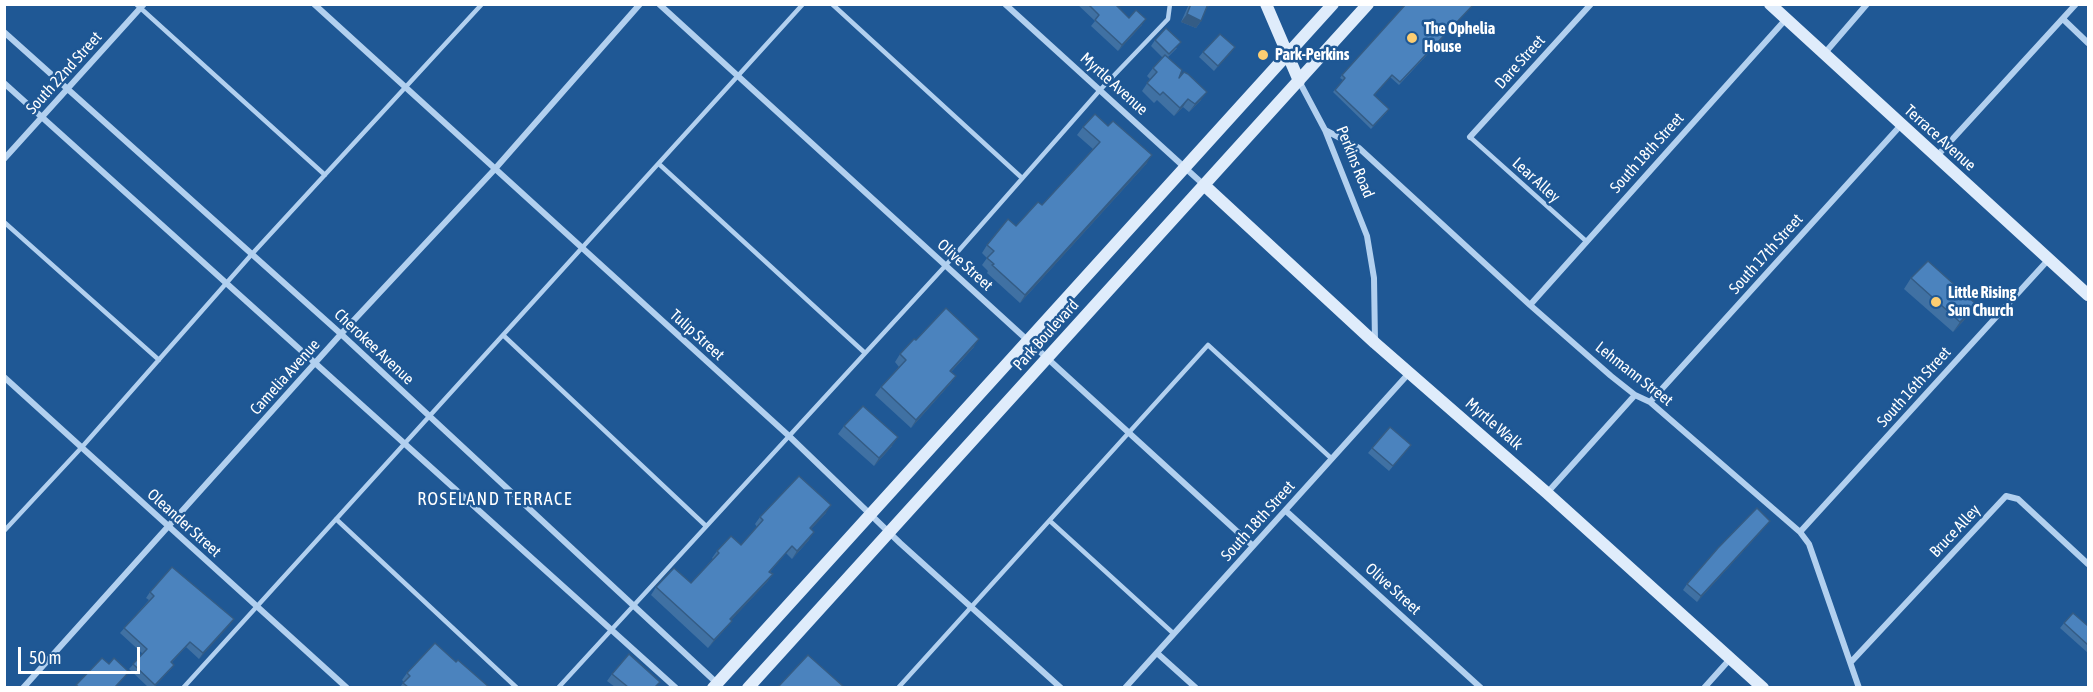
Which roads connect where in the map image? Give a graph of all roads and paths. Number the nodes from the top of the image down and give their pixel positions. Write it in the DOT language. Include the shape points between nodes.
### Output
graph roads {
  1 [pos="314,4"];
  2 [pos="640,4"];
  3 [pos="659,4"];
  4 [pos="803,4"];
  5 [pos="832,4"];
  6 [pos="1005,4"];
  7 [pos="1170,4"];
  8 [pos="1266,4"];
  9 [pos="1333,4"];
  10 [pos="1368,4"];
  11 [pos="1590,4"];
  12 [pos="1770,4"];
  13 [pos="1867,4"];
  14 [pos="2076,4"];
  15 [pos="140,6"];
  16 [pos="479,6"];
  17 [pos="2063,19"];
  18 [pos="1786,20"];
  19 [pos="4,32"];
  20 [pos="2088,43"];
  21 [pos="1824,54"];
  22 [pos="1287,55"];
  23 [pos="738,76"];
  24 [pos="1299,81"];
  25 [pos="4,83"];
  26 [pos="405,88"];
  27 [pos="69,89"];
  28 [pos="1100,90"];
  29 [pos="42,117"];
  30 [pos="1901,125"];
  31 [pos="1324,130"];
  32 [pos="1470,137"];
  33 [pos="1936,156"];
  34 [pos="4,159"];
  35 [pos="659,164"];
  36 [pos="1185,167"];
  37 [pos="494,170"];
  38 [pos="325,175"];
  39 [pos="1022,178"];
  40 [pos="1204,185"];
  41 [pos="4,222"];
  42 [pos="1586,241"];
  43 [pos="582,249"];
  44 [pos="252,254"];
  45 [pos="2049,259"];
  46 [pos="946,265"];
  47 [pos="226,283"];
  48 [pos="2088,295"];
  49 [pos="1530,305"];
  50 [pos="341,334"];
  51 [pos="503,335"];
  52 [pos="1028,340"];
  53 [pos="1375,343"];
  54 [pos="865,353"];
  55 [pos="1047,358"];
  56 [pos="159,360"];
  57 [pos="315,363"];
  58 [pos="1410,372"];
  59 [pos="4,377"];
  60 [pos="1635,394"];
  61 [pos="1650,402"];
  62 [pos="429,416"];
  63 [pos="1130,434"];
  64 [pos="789,436"];
  65 [pos="404,443"];
  66 [pos="82,447"];
  67 [pos="1332,459"];
  68 [pos="1547,493"];
  69 [pos="1286,511"];
  70 [pos="870,514"];
  71 [pos="336,519"];
  72 [pos="1050,521"];
  73 [pos="706,526"];
  74 [pos="169,528"];
  75 [pos="4,531"];
  76 [pos="889,532"];
  77 [pos="1800,532"];
  78 [pos="1253,546"];
  79 [pos="2088,564"];
  80 [pos="633,605"];
  81 [pos="256,606"];
  82 [pos="971,608"];
  83 [pos="612,629"];
  84 [pos="1174,634"];
  85 [pos="1157,652"];
  86 [pos="1731,659"];
  87 [pos="1851,662"];
  88 [pos="717,686"];
  89 [pos="23,687"];
  90 [pos="183,687"];
  91 [pos="347,687"];
  92 [pos="517,687"];
  93 [pos="558,687"];
  94 [pos="676,687"];
  95 [pos="748,687"];
  96 [pos="898,687"];
  97 [pos="1061,687"];
  98 [pos="1125,687"];
  99 [pos="1196,687"];
  100 [pos="1481,687"];
  101 [pos="1704,687"];
  102 [pos="1763,687"];
  103 [pos="1860,687"];
  1 -- 26 [label="street, Tulip Street"];
  2 -- 37 [label="street, Camelia Avenue"];
  3 -- 23 [label="street, Olive Street"];
  4 -- 23 [label="lane"];
  5 -- 39 [label="lane"];
  6 -- 28 [label="street, Myrtle Avenue"];
  7 -- 28 [label="lane" via="1168,20"];
  8 -- 22 [label="street, Perkins Road"];
  9 -- 22 [label="street"];
  10 -- 24 [label="street, Park Boulevard"];
  11 -- 32 [label="street, Dare Street"];
  12 -- 18 [label="street, Terrace Avenue"];
  13 -- 21 [label="street"];
  14 -- 17 [label="street"];
  15 -- 27 [label="street, South 22nd Street"];
  15 -- 38 [label="lane"];
  16 -- 26 [label="lane"];
  17 -- 20 [label="street"];
  17 -- 33 [label="street"];
  18 -- 21 [label="street, Terrace Avenue"];
  18 -- 42 [label="street, South 18th Street"];
  19 -- 27 [label="street, Cherokee Avenue"];
  21 -- 30 [label="street, Terrace Avenue"];
  22 -- 24 [label="street, Perkins Road"];
  22 -- 36 [label="street"];
  23 -- 35 [label="lane"];
  23 -- 46 [label="street, Olive Street"];
  24 -- 31 [label="street, Perkins Road"];
  24 -- 40 [label="street, Park Boulevard"];
  25 -- 29 [label="street"];
  26 -- 37 [label="street, Tulip Street"];
  26 -- 38 [label="lane"];
  27 -- 29 [label="street, South 22nd Street"];
  27 -- 44 [label="street, Cherokee Avenue"];
  28 -- 36 [label="street, Myrtle Avenue"];
  28 -- 39 [label="lane"];
  29 -- 34 [label="street, South 22nd Street"];
  29 -- 47 [label="street"];
  30 -- 33 [label="street, Terrace Avenue"];
  30 -- 61 [label="street, South 17th Street"];
  31 -- 49 [label="street, Lehmann Street" via="1359,148"];
  31 -- 53 [label="street, Perkins Road" via="1367,236 1374,278"];
  32 -- 42 [label="lane, Lear Alley"];
  33 -- 45 [label="street, Terrace Avenue"];
  35 -- 43 [label="lane"];
  35 -- 54 [label="lane"];
  36 -- 40 [label="street, Myrtle Avenue"];
  36 -- 52 [label="street"];
  37 -- 43 [label="street, Tulip Street"];
  37 -- 50 [label="street, Camelia Avenue"];
  38 -- 44 [label="lane"];
  39 -- 46 [label="lane"];
  40 -- 53 [label="street, Myrtle Walk"];
  40 -- 55 [label="street, Park Boulevard"];
  41 -- 56 [label="lane"];
  42 -- 49 [label="street, South 18th Street"];
  43 -- 51 [label="lane"];
  43 -- 64 [label="street, Tulip Street"];
  44 -- 47 [label="lane"];
  44 -- 50 [label="street, Cherokee Avenue"];
  45 -- 48 [label="street, Terrace Avenue"];
  45 -- 77 [label="street, South 16th Street"];
  46 -- 52 [label="street, Olive Street"];
  46 -- 54 [label="lane"];
  47 -- 56 [label="lane"];
  47 -- 57 [label="street"];
  49 -- 60 [label="street, Lehmann Street"];
  50 -- 57 [label="street, Camelia Avenue"];
  50 -- 62 [label="street, Cherokee Avenue"];
  51 -- 62 [label="lane"];
  51 -- 73 [label="lane"];
  52 -- 55 [label="street, Olive Street"];
  52 -- 70 [label="street"];
  53 -- 58 [label="street, Myrtle Walk"];
  54 -- 64 [label="lane"];
  55 -- 63 [label="street, Olive Street"];
  55 -- 76 [label="street, Park Boulevard"];
  56 -- 66 [label="lane"];
  57 -- 65 [label="street"];
  57 -- 74 [label="street, Camelia Avenue"];
  58 -- 67 [label="street, South 18th Street"];
  58 -- 68 [label="street, Myrtle Walk"];
  59 -- 66 [label="street, Oleander Street"];
  60 -- 61 [label="street, Lehmann Street"];
  60 -- 68 [label="street"];
  61 -- 77 [label="street, Lehmann Street"];
  62 -- 65 [label="lane"];
  62 -- 80 [label="street, Cherokee Avenue"];
  63 -- 67 [label="lane" via="1208,345"];
  63 -- 72 [label="lane"];
  63 -- 78 [label="street, Olive Street"];
  64 -- 70 [label="street, Tulip Street"];
  64 -- 73 [label="lane"];
  65 -- 71 [label="lane"];
  65 -- 83 [label="street"];
  66 -- 74 [label="street, Oleander Street"];
  66 -- 75 [label="lane"];
  67 -- 69 [label="street, South 18th Street"];
  68 -- 86 [label="street, Myrtle Walk"];
  69 -- 78 [label="street, South 18th Street"];
  69 -- 100 [label="street, Olive Street"];
  70 -- 76 [label="street, Tulip Street"];
  70 -- 88 [label="street"];
  71 -- 81 [label="lane"];
  71 -- 92 [label="lane"];
  72 -- 82 [label="lane"];
  72 -- 84 [label="lane"];
  73 -- 80 [label="lane"];
  74 -- 81 [label="street, Oleander Street"];
  74 -- 89 [label="street, Camelia Avenue"];
  76 -- 82 [label="street, Tulip Street"];
  76 -- 95 [label="street, Park Boulevard"];
  77 -- 87 [label="street, Lehmann Street" via="1809,544"];
  78 -- 84 [label="street, South 18th Street"];
  79 -- 87 [label="street, Bruce Alley" via="2018,500 2006,496"];
  80 -- 83 [label="lane"];
  80 -- 88 [label="street, Cherokee Avenue"];
  81 -- 90 [label="lane"];
  81 -- 91 [label="street, Oleander Street"];
  82 -- 96 [label="lane"];
  82 -- 97 [label="street, Tulip Street"];
  83 -- 93 [label="lane"];
  83 -- 94 [label="street"];
  84 -- 85 [label="street, South 18th Street"];
  85 -- 98 [label="street, South 18th Street"];
  85 -- 99 [label="street"];
  86 -- 101 [label="street"];
  86 -- 102 [label="street, Myrtle Walk"];
  87 -- 103 [label="street, Lehmann Street"];
}
